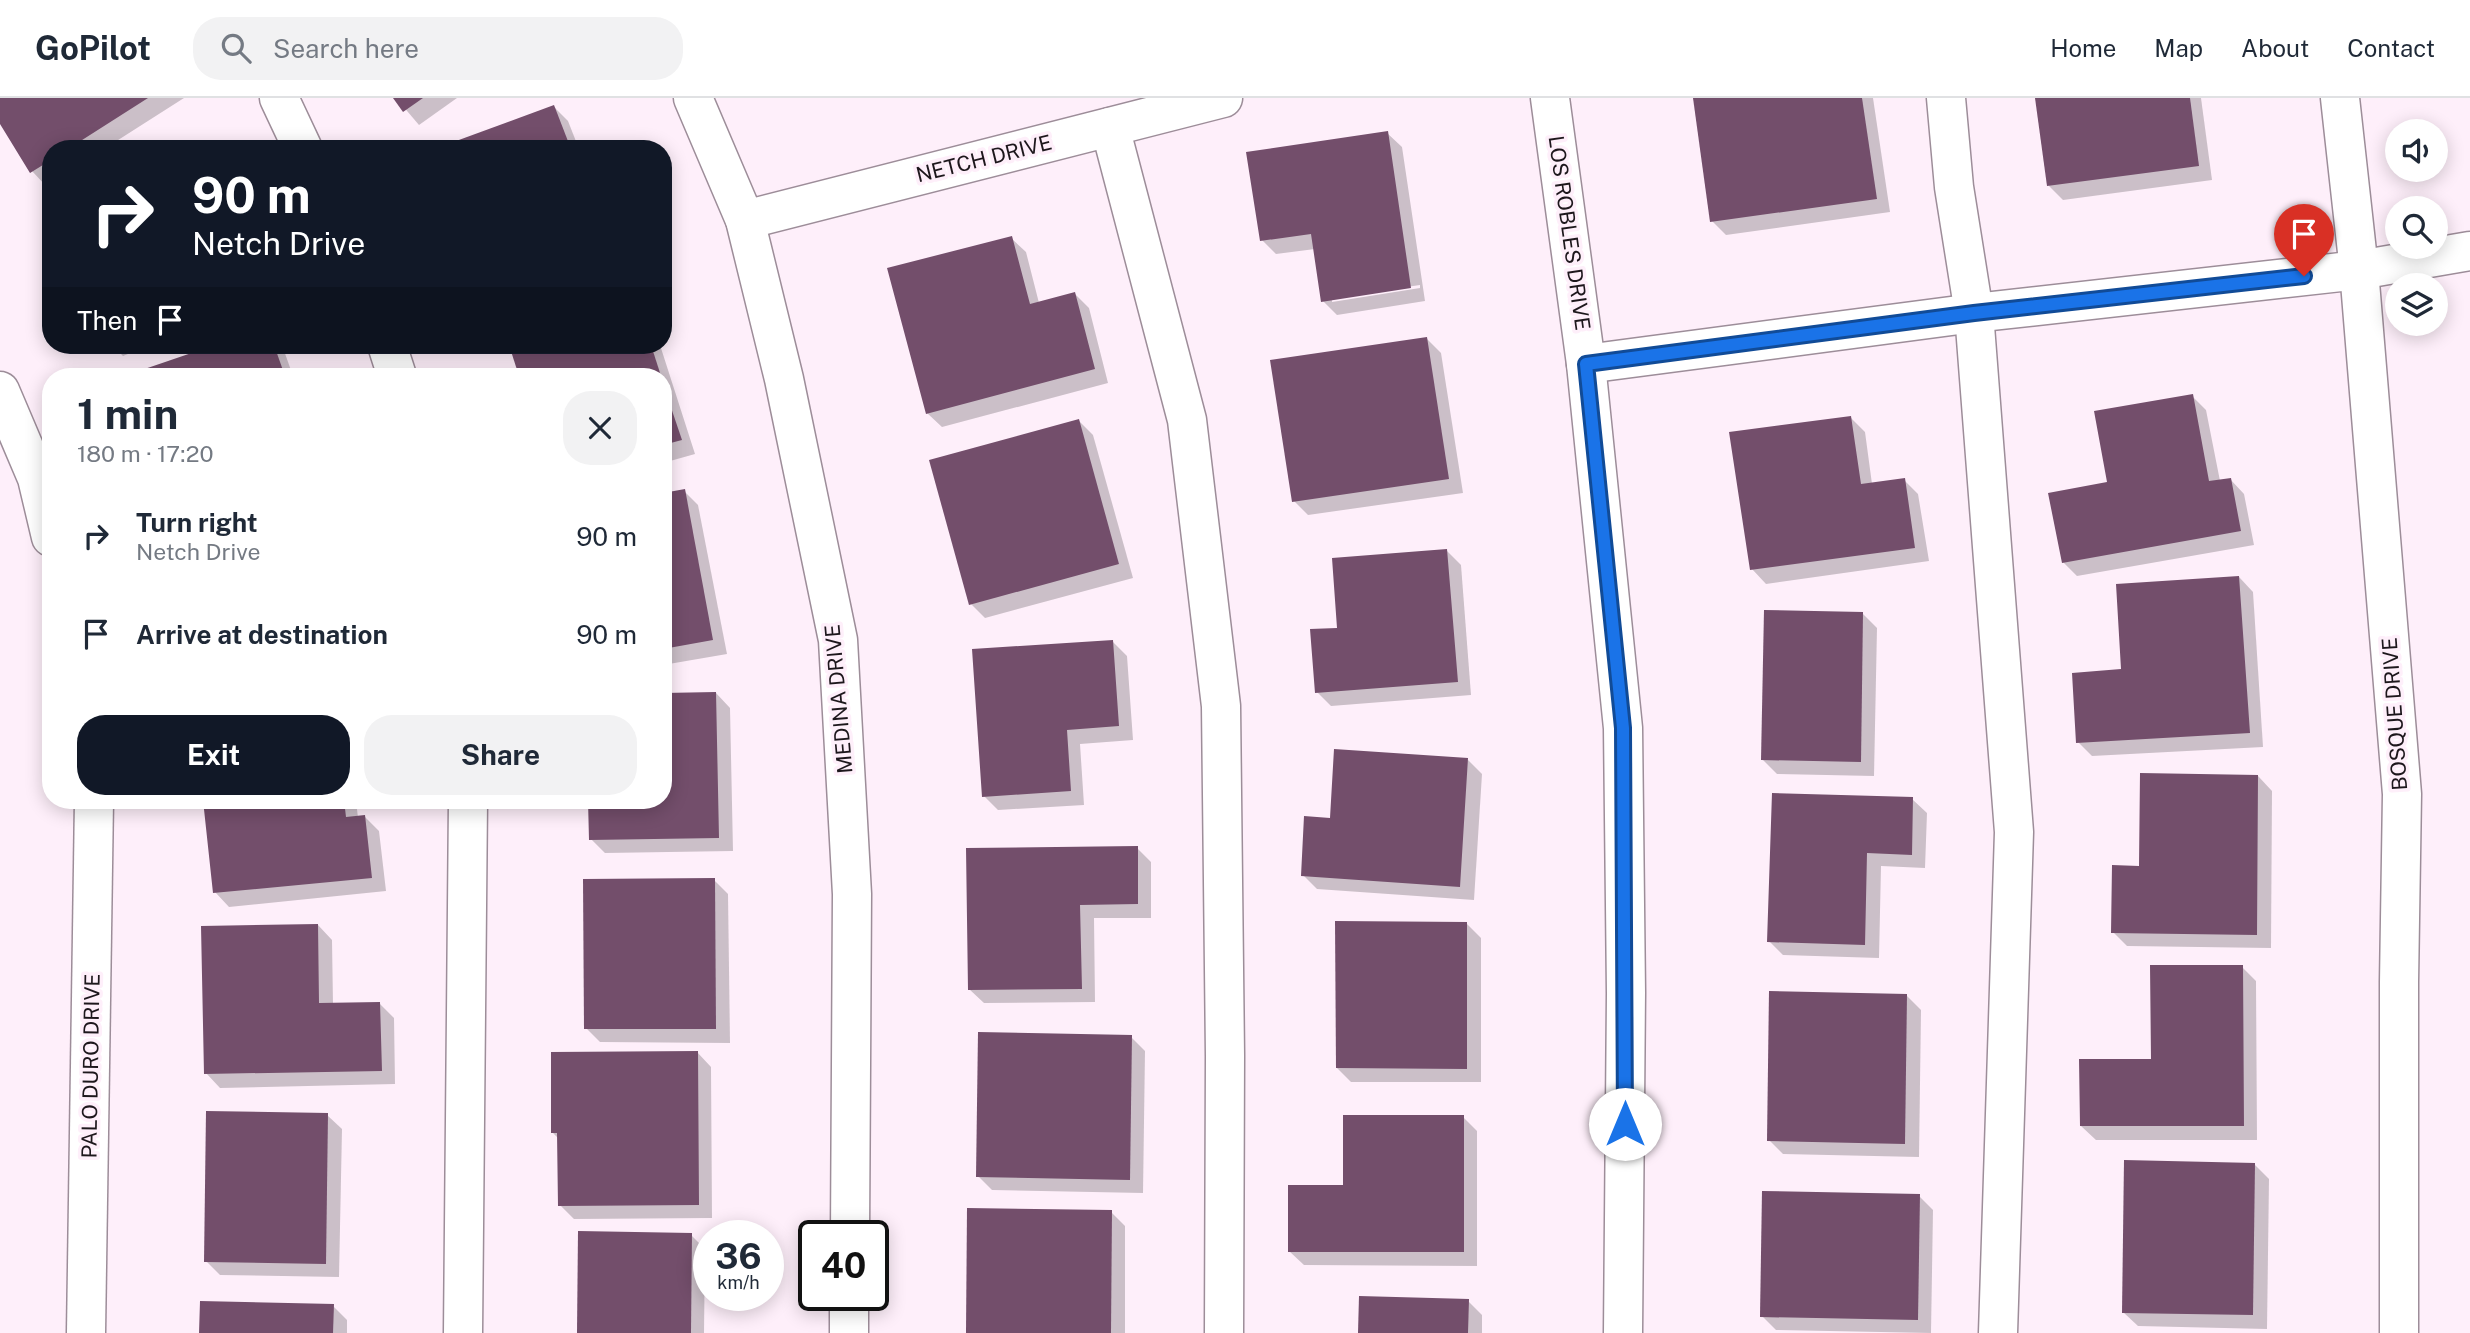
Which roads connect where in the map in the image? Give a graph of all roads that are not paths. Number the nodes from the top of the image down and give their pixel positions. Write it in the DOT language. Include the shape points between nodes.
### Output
graph roads {
  1 [pos="279,98"];
  2 [pos="693,98"];
  3 [pos="1223,98"];
  4 [pos="1550,98"];
  5 [pos="1946,98"];
  6 [pos="2340,98"];
  7 [pos="1110,127"];
  8 [pos="299,140"];
  9 [pos="746,220"];
  10 [pos="2470,251"];
  11 [pos="2359,270"];
  12 [pos="1974,313"];
  13 [pos="1586,364"];
  14 [pos="0,391"];
  15 [pos="42,499"];
  16 [pos="94,809"];
  17 [pos="468,809"];
  18 [pos="850,1220"];
  19 [pos="849,1311"];
  20 [pos="86,1333"];
  21 [pos="463,1333"];
  22 [pos="849,1333"];
  23 [pos="1224,1333"];
  24 [pos="1623,1333"];
  25 [pos="1998,1333"];
  26 [pos="2399,1333"];
  1 -- 8 [label="street"];
  2 -- 9 [label="street, MEDINA DRIVE"];
  3 -- 7 [label="street, NETCH DRIVE"];
  4 -- 13 [label="street, LOS ROBLES DRIVE"];
  5 -- 12 [label="street" via="1954,187"];
  6 -- 11 [label="street, BOSQUE DRIVE"];
  7 -- 9 [label="street, NETCH DRIVE"];
  7 -- 23 [label="street" via="1187,420 1221,706"];
  9 -- 18 [label="street, MEDINA DRIVE" via="838,640 852,894"];
  10 -- 11 [label="street"];
  11 -- 12 [label="street"];
  11 -- 26 [label="street, BOSQUE DRIVE" via="2402,794"];
  12 -- 13 [label="street"];
  12 -- 25 [label="street" via="2014,832"];
  13 -- 24 [label="street, LOS ROBLES DRIVE" via="1623,728"];
  14 -- 15 [label="street"];
  16 -- 20 [label="street, PALO DURO DRIVE"];
  17 -- 21 [label="street"];
  19 -- 22 [label="street"];
}
